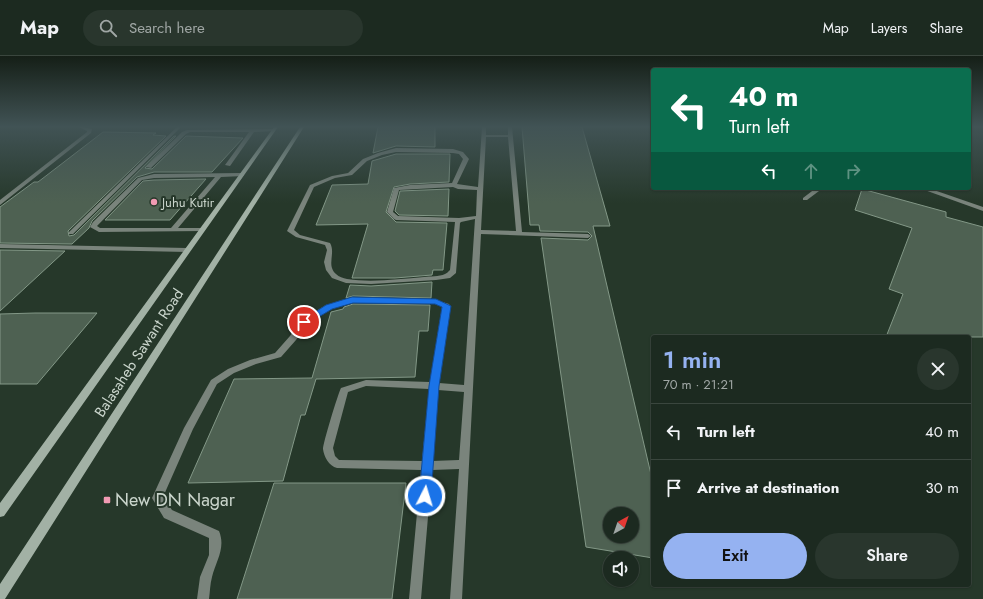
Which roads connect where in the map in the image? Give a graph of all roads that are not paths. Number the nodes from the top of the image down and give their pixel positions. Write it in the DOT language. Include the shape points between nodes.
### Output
graph roads {
  1 [pos="64,152"];
  2 [pos="152,152"];
  3 [pos="164,152"];
  4 [pos="237,152"];
  5 [pos="257,152"];
  6 [pos="286,152"];
  7 [pos="387,152"];
  8 [pos="458,152"];
  9 [pos="483,152"];
  10 [pos="512,152"];
  11 [pos="228,165"];
  12 [pos="149,167"];
  13 [pos="220,175"];
  14 [pos="241,175"];
  15 [pos="454,185"];
  16 [pos="481,189"];
  17 [pos="817,190"];
  18 [pos="928,190"];
  19 [pos="805,198"];
  20 [pos="0,203"];
  21 [pos="983,209"];
  22 [pos="479,217"];
  23 [pos="459,220"];
  24 [pos="173,230"];
  25 [pos="202,230"];
  26 [pos="478,232"];
  27 [pos="71,233"];
  28 [pos="519,234"];
  29 [pos="588,236"];
  30 [pos="0,246"];
  31 [pos="187,250"];
  32 [pos="434,386"];
  33 [pos="469,389"];
  34 [pos="464,464"];
  35 [pos="427,466"];
  36 [pos="0,512"];
  37 [pos="0,595"];
  38 [pos="203,599"];
  39 [pos="415,599"];
  40 [pos="456,599"];
  1 -- 20 [label="street"];
  2 -- 27 [label="street"];
  3 -- 12 [label="street"];
  4 -- 11 [label="street"];
  5 -- 14 [label="main road, Balasaheb Sawant Road"];
  6 -- 37 [label="main road, Balasaheb Sawant Road"];
  7 -- 23 [label="street" via="365,160 350,174 312,186 290,231 298,236 328,244 328,268 339,279 355,282 447,276 453,271"];
  8 -- 15 [label="street" via="466,159"];
  9 -- 16 [label="street"];
  10 -- 28 [label="street"];
  13 -- 14 [label="street"];
  13 -- 24 [label="street"];
  13 -- 24 [label="street" via="154,176 140,179 93,227 99,230"];
  14 -- 25 [label="main road, Balasaheb Sawant Road"];
  15 -- 16 [label="street" via="458,188"];
  15 -- 23 [label="street" via="396,189 390,212 396,218"];
  16 -- 22 [label="street"];
  17 -- 19 [label="street"];
  18 -- 21 [label="street"];
  22 -- 23 [label="street"];
  22 -- 26 [label="street"];
  24 -- 25 [label="street"];
  25 -- 31 [label="main road, Balasaheb Sawant Road"];
  26 -- 28 [label="street"];
  26 -- 33 [label="street"];
  28 -- 29 [label="street"];
  30 -- 31 [label="street"];
  31 -- 36 [label="main road, Balasaheb Sawant Road"];
  32 -- 33 [label="street"];
  32 -- 35 [label="street"];
  32 -- 35 [label="street" via="366,383 344,390 328,448 331,458 337,464"];
  32 -- 38 [label="street" via="446,306 436,302 352,300 329,307 304,322 294,338 278,355 231,371 214,382 189,428 157,498 168,514 215,535 215,554 206,577"];
  33 -- 34 [label="street"];
  34 -- 35 [label="street"];
  34 -- 40 [label="street"];
  35 -- 39 [label="street"];
}
